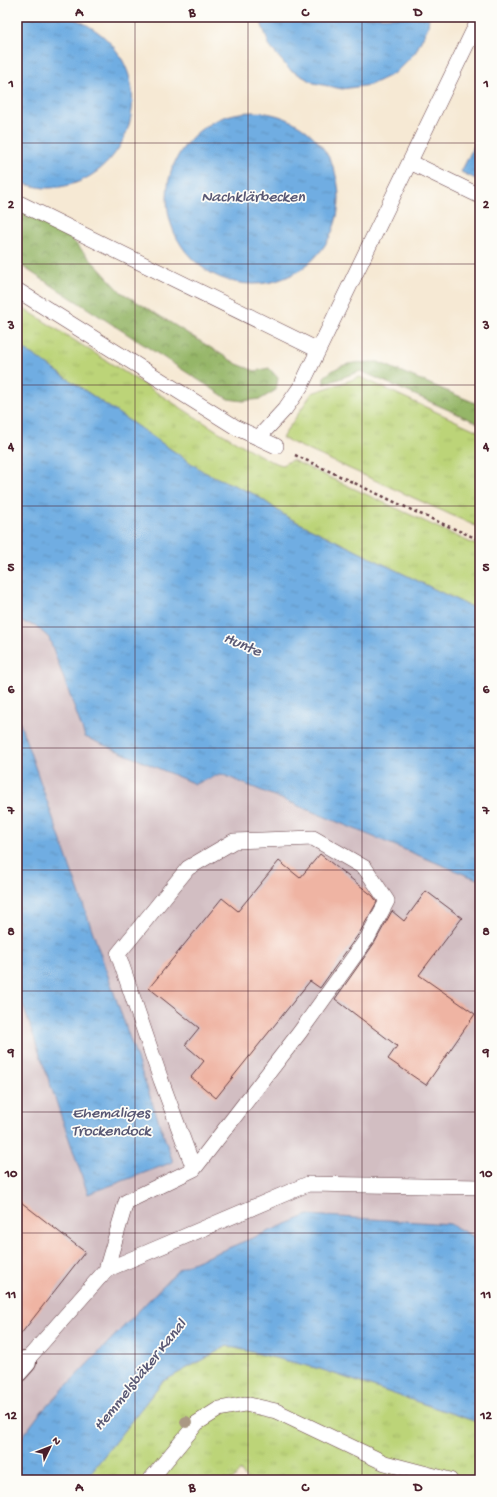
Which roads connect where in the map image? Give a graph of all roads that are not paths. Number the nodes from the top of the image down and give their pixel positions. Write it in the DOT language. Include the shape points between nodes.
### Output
graph roads {
  1 [pos="480,17"];
  2 [pos="410,162"];
  3 [pos="480,196"];
  4 [pos="17,202"];
  5 [pos="17,290"];
  6 [pos="318,350"];
  7 [pos="259,437"];
  8 [pos="276,446"];
  9 [pos="194,1169"];
  10 [pos="480,1187"];
  11 [pos="106,1270"];
  12 [pos="21,1366"];
  13 [pos="150,1480"];
  14 [pos="450,1480"];
  1 -- 2 [label="lane"];
  2 -- 3 [label="lane"];
  2 -- 6 [label="lane"];
  4 -- 6 [label="lane"];
  5 -- 7 [label="lane" via="237,428"];
  6 -- 7 [label="lane" via="301,386 285,409"];
  7 -- 8 [label="lane"];
  9 -- 9 [label="lane" via="118,954 188,868 234,841 313,838 365,868 387,901 368,937 300,1032"];
  9 -- 11 [label="lane" via="126,1202"];
  10 -- 11 [label="lane" via="308,1184"];
  11 -- 12 [label="lane"];
  13 -- 14 [label="lane" via="197,1423 219,1409 245,1404 276,1411 385,1463"];
}
